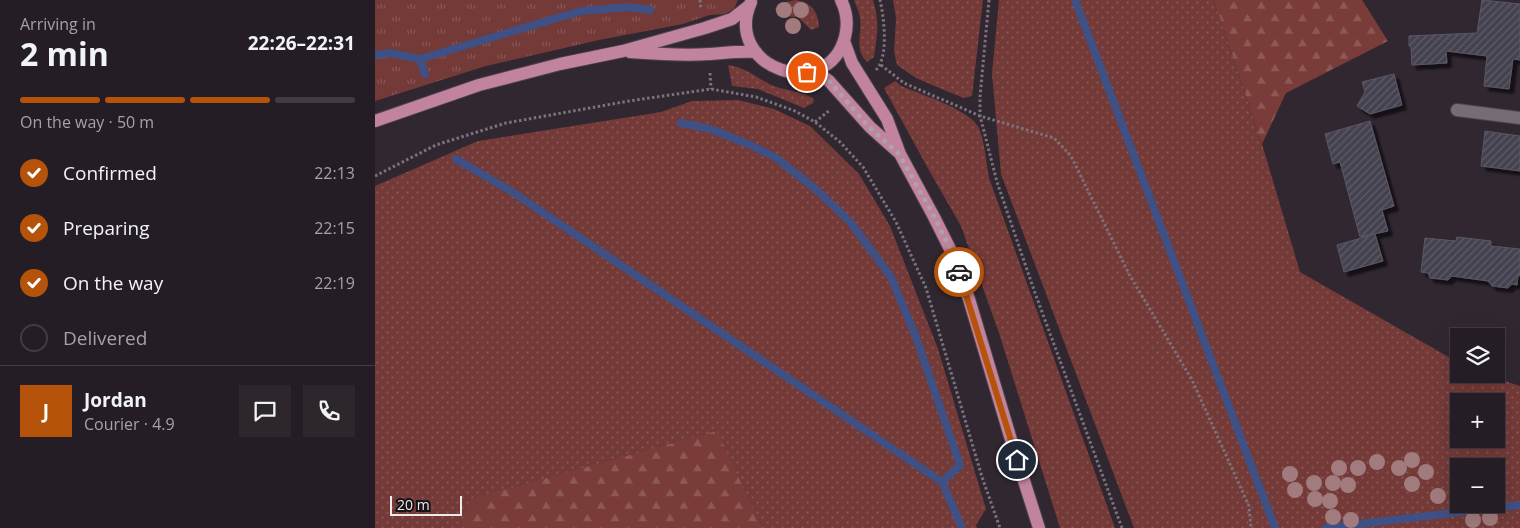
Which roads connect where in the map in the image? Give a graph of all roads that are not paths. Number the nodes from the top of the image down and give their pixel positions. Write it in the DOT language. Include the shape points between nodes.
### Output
graph roads {
  1 [pos="841,0"];
  2 [pos="751,2"];
  3 [pos="844,41"];
  4 [pos="623,51"];
  5 [pos="755,52"];
  6 [pos="815,70"];
  7 [pos="1457,110"];
  8 [pos="1520,118"];
  9 [pos="375,121"];
  10 [pos="899,154"];
  11 [pos="1039,528"];
  1 -- 3 [label="main road" via="847,22"];
  2 -- 4 [label="main road" via="732,19"];
  2 -- 5 [label="main road" via="747,34"];
  3 -- 6 [label="main road" via="835,56"];
  3 -- 10 [label="main road" via="852,63 887,119"];
  4 -- 5 [label="main road" via="668,55"];
  4 -- 9 [label="main road" via="479,85"];
  5 -- 6 [label="main road" via="784,72"];
  6 -- 10 [label="main road"];
  7 -- 8 [label="street"];
  10 -- 11 [label="main road" via="955,259"];
}
